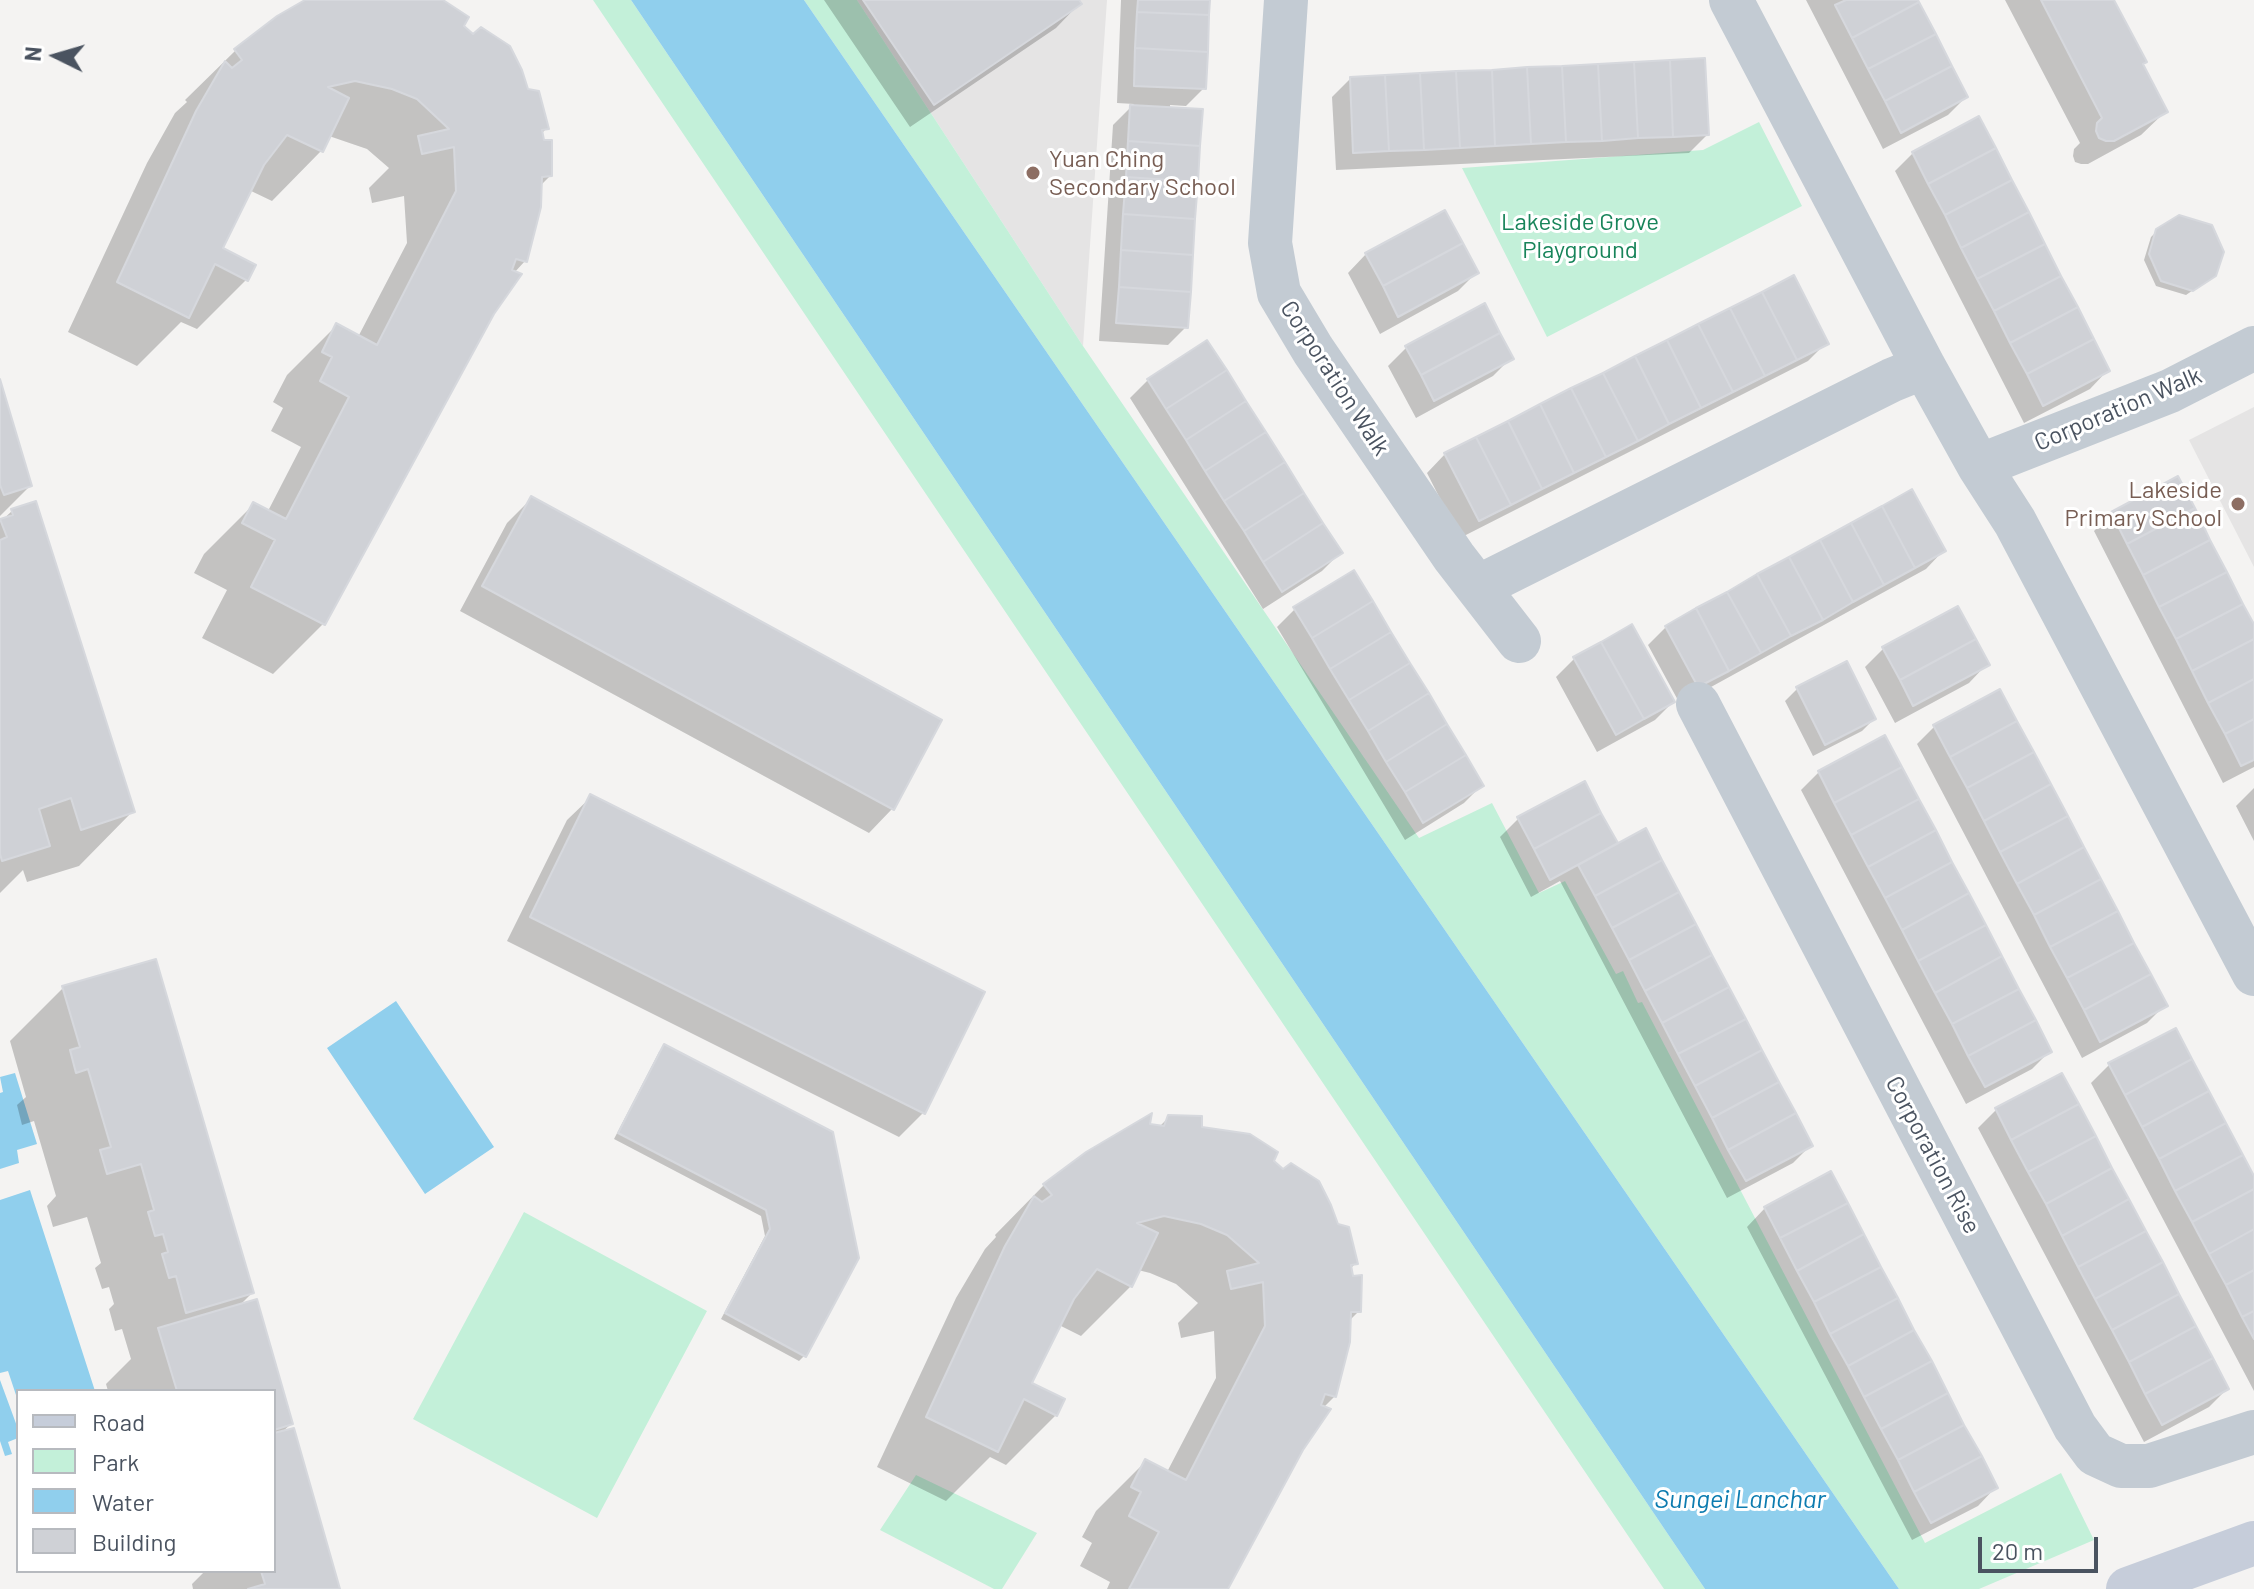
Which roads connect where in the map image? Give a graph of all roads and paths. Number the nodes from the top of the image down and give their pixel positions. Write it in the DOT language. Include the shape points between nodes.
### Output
graph roads {
  1 [pos="1286,0"];
  2 [pos="1731,0"];
  3 [pos="2254,348"];
  4 [pos="1924,367"];
  5 [pos="1979,466"];
  6 [pos="1478,587"];
  7 [pos="1519,641"];
  8 [pos="1698,704"];
  9 [pos="2254,974"];
  10 [pos="2254,1432"];
  11 [pos="2254,1543"];
  12 [pos="2128,1589"];
  1 -- 6 [label="street, Corporation Walk" via="1270,243 1279,293"];
  2 -- 4 [label="street"];
  3 -- 5 [label="street, Corporation Walk" via="2170,391"];
  4 -- 5 [label="street"];
  4 -- 6 [label="street"];
  5 -- 9 [label="street" via="2015,522"];
  6 -- 7 [label="street, Corporation Walk"];
  8 -- 10 [label="street, Corporation Rise" via="2075,1427 2095,1454 2121,1466 2149,1466"];
  11 -- 12 [label="main road"];
}
